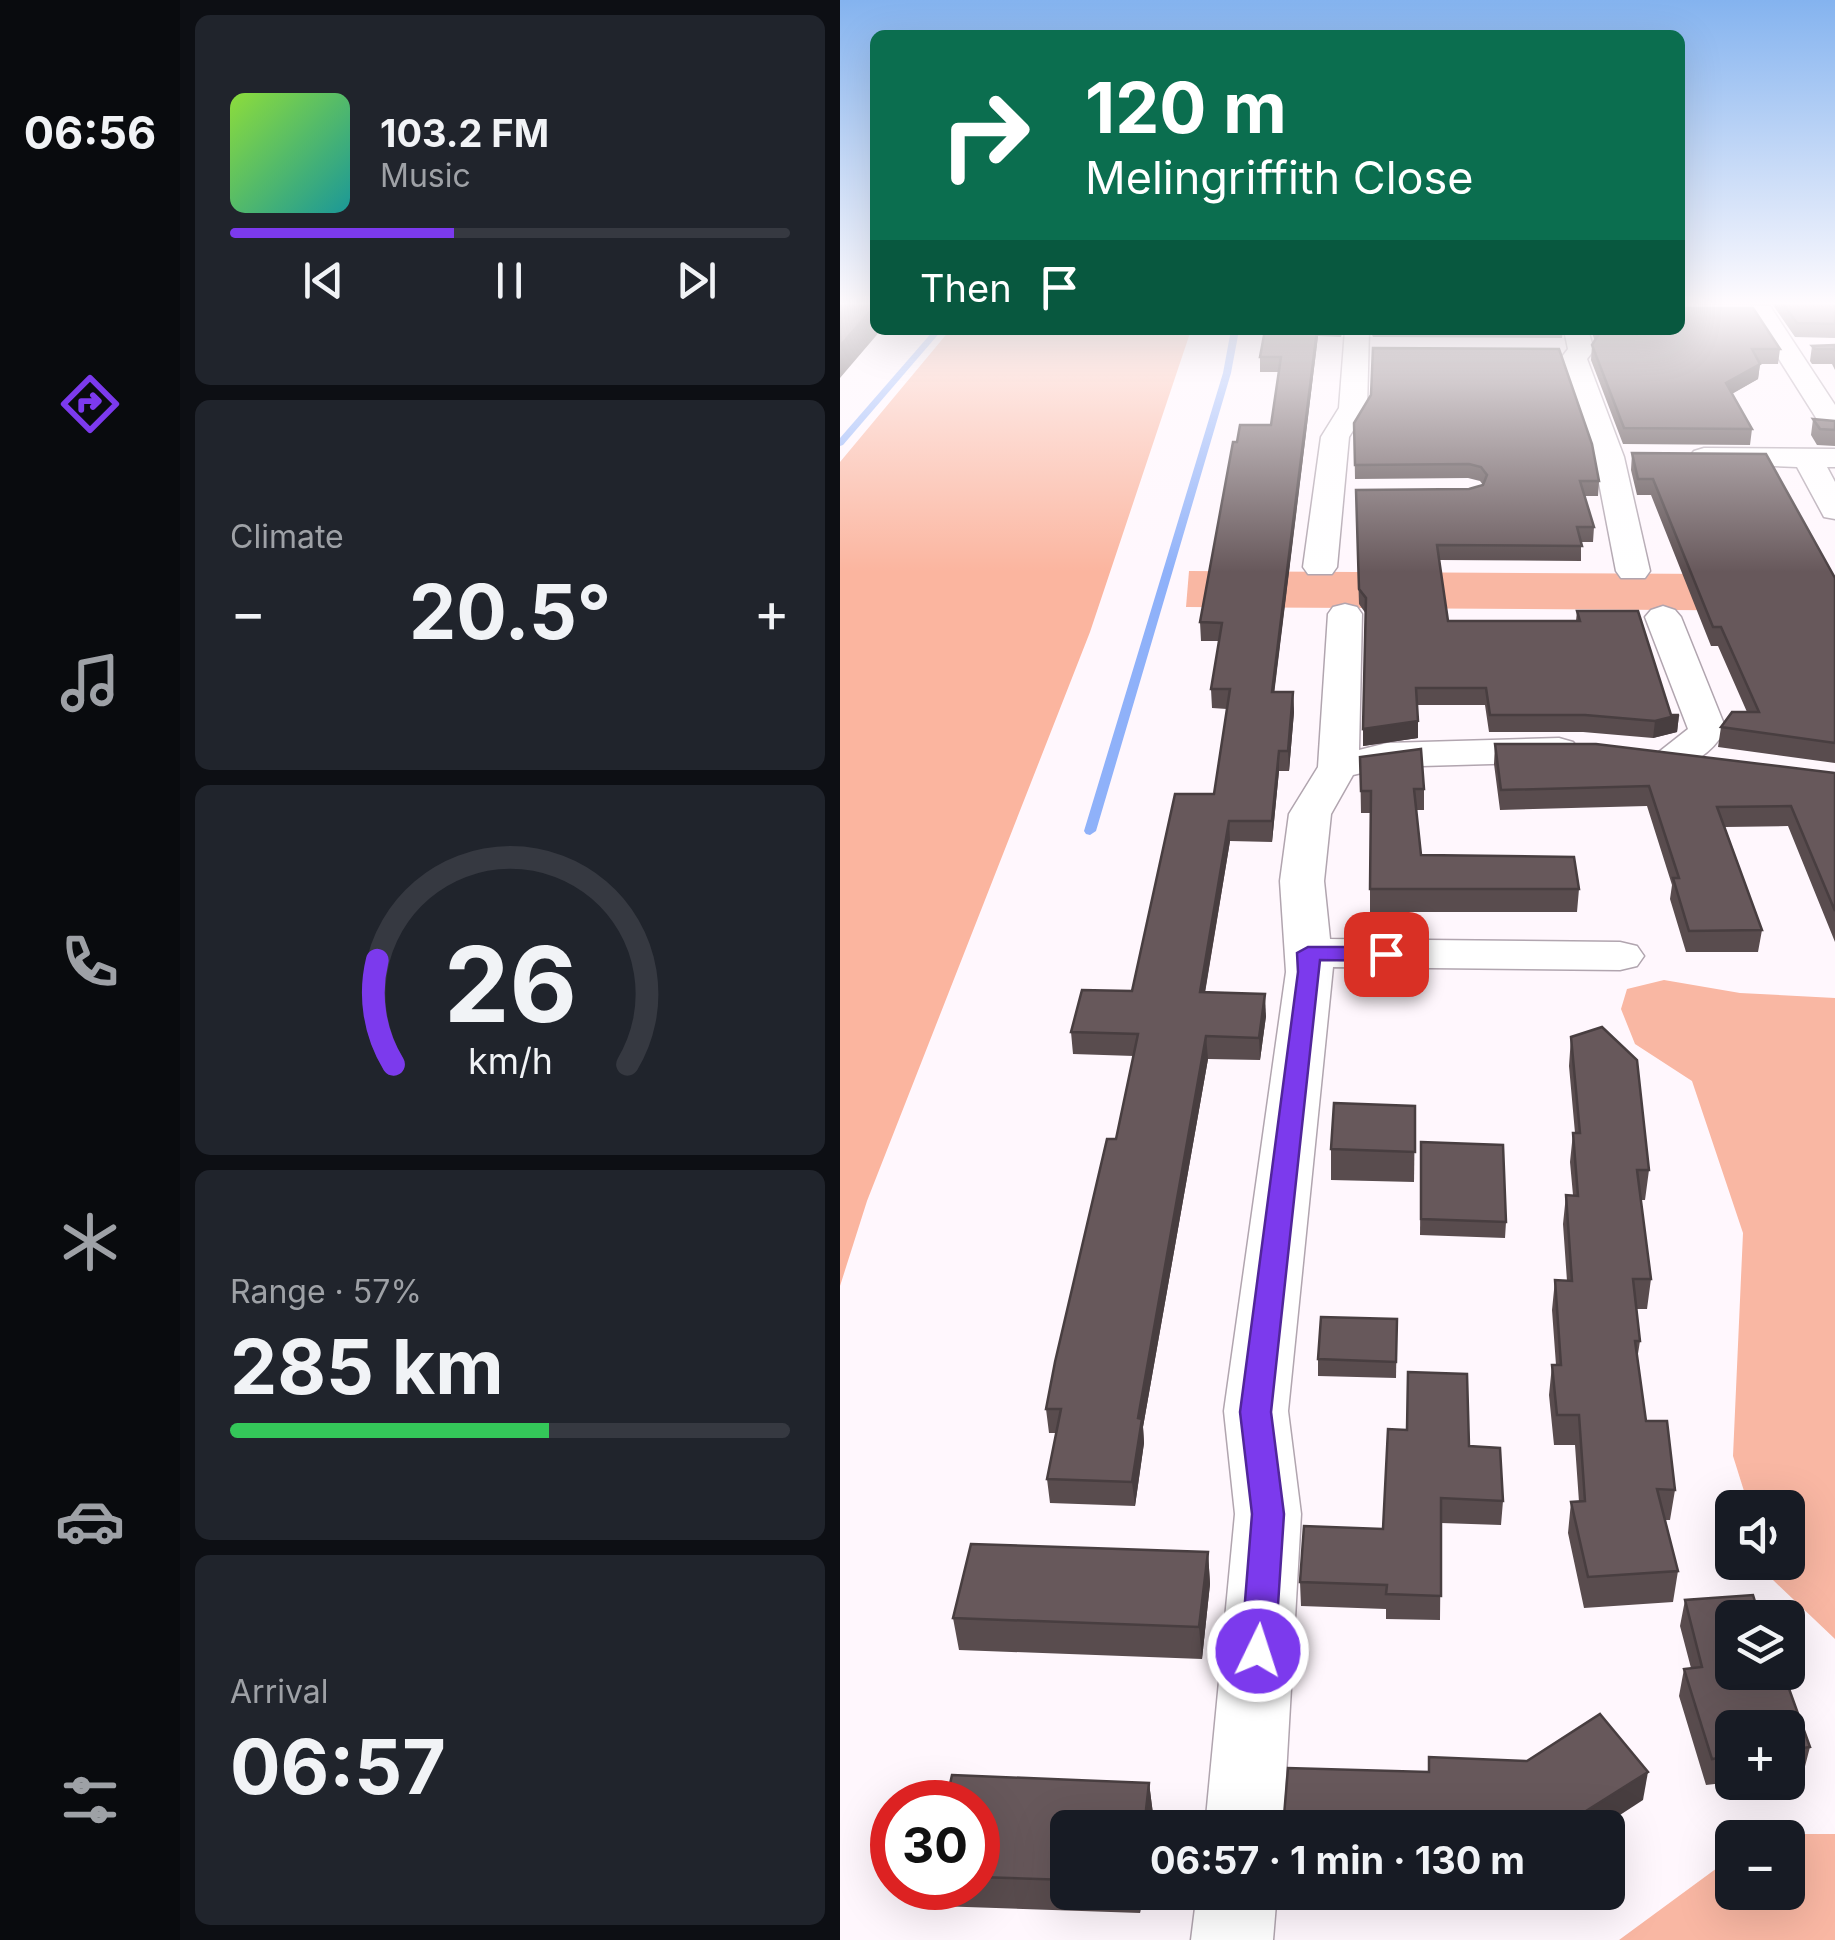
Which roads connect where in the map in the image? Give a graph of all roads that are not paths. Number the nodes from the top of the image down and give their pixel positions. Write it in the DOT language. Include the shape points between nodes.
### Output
graph roads {
  1 [pos="1357,392"];
  2 [pos="1586,392"];
  3 [pos="1813,392"];
  4 [pos="1835,426"];
  5 [pos="1608,457"];
  6 [pos="1821,458"];
  7 [pos="1327,492"];
  8 [pos="1362,492"];
  9 [pos="1835,510"];
  10 [pos="1320,566"];
  11 [pos="1633,570"];
  12 [pos="1345,614"];
  13 [pos="1663,617"];
  14 [pos="1674,756"];
  15 [pos="1338,767"];
  16 [pos="1730,767"];
  17 [pos="1308,953"];
  18 [pos="1620,956"];
  19 [pos="1245,1810"];
  20 [pos="1235,1910"];
  21 [pos="1232,1940"];
  1 -- 7 [label="street" via="1335,438"];
  2 -- 5 [label="street"];
  3 -- 4 [label="street"];
  5 -- 6 [label="street"];
  5 -- 11 [label="street"];
  6 -- 9 [label="street"];
  7 -- 8 [label="street"];
  7 -- 10 [label="street"];
  12 -- 15 [label="street"];
  13 -- 14 [label="street" via="1707,729"];
  14 -- 15 [label="street" via="1471,750"];
  14 -- 16 [label="street"];
  15 -- 17 [label="street" via="1310,814 1302,881"];
  17 -- 18 [label="street"];
  17 -- 19 [label="street" via="1256,1412 1268,1514"];
  20 -- 21 [label="street"];
}
